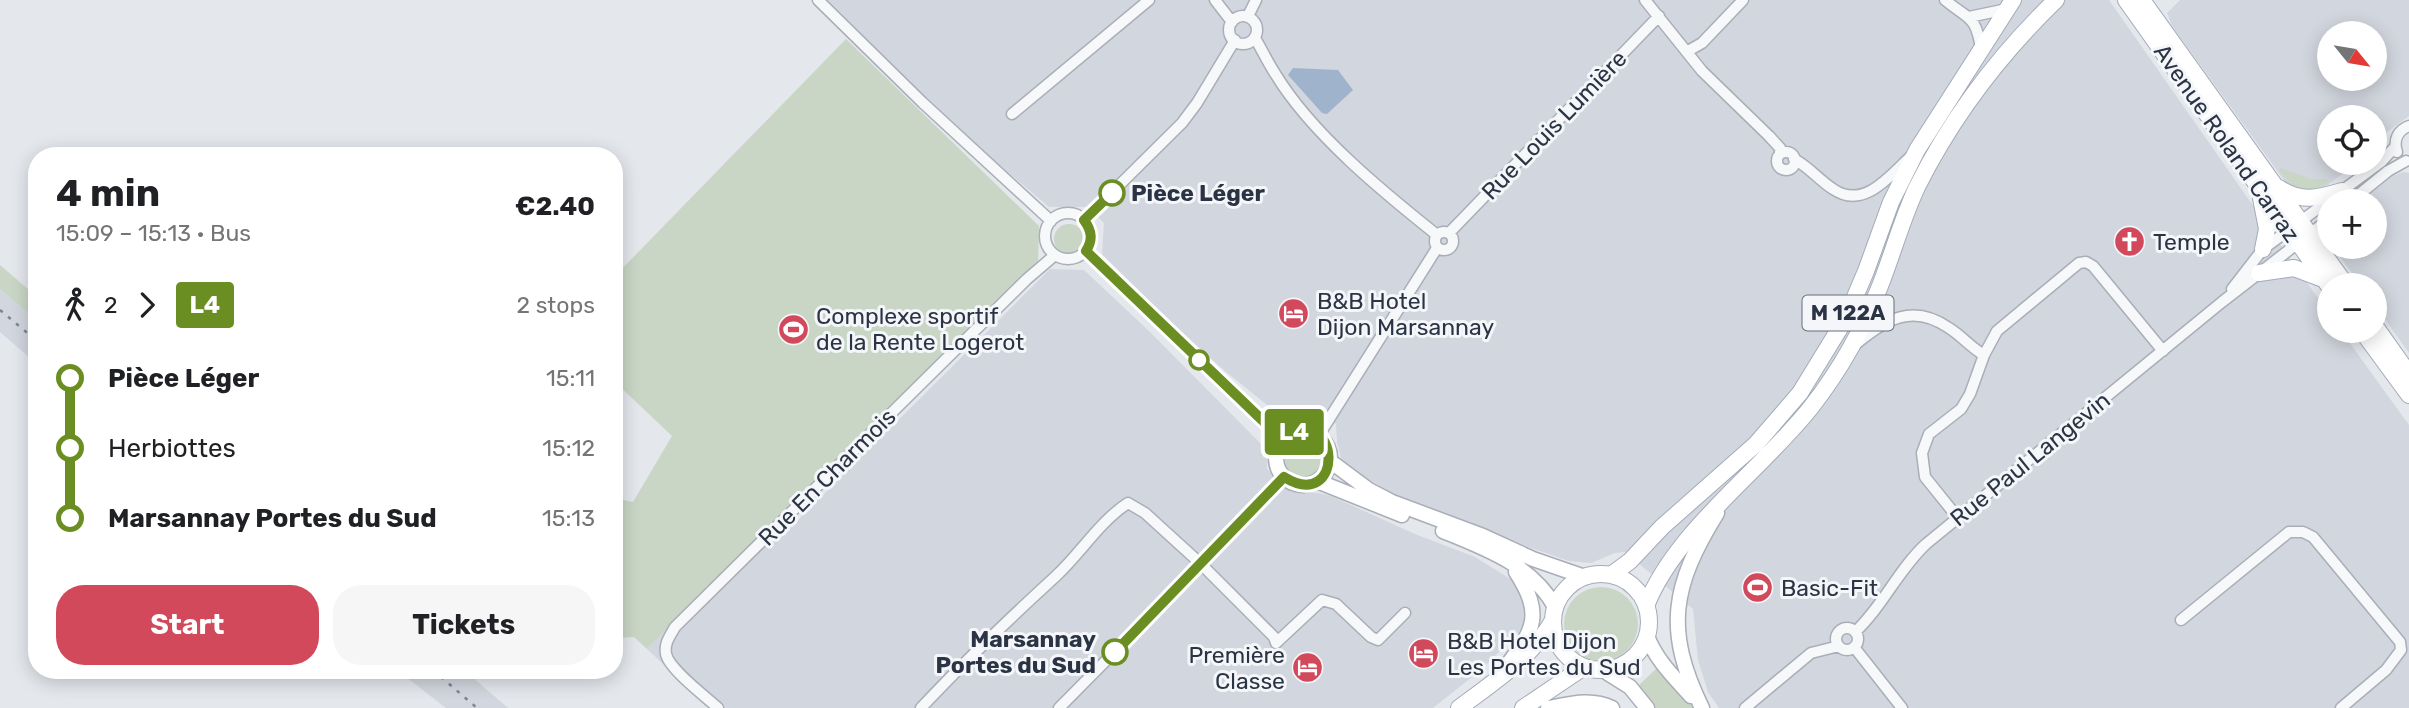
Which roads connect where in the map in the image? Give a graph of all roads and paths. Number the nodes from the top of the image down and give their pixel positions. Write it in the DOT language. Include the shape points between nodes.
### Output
graph roads {
  1 [pos="818,0"];
  2 [pos="1149,0"];
  3 [pos="1215,0"];
  4 [pos="1256,0"];
  5 [pos="1645,0"];
  6 [pos="1742,0"];
  7 [pos="1945,0"];
  8 [pos="2056,0"];
  9 [pos="2126,0"];
  10 [pos="2010,5"];
  11 [pos="2146,6"];
  12 [pos="1248,16"];
  13 [pos="1659,16"];
  14 [pos="1969,17"];
  15 [pos="1232,22"];
  16 [pos="1255,37"];
  17 [pos="1235,40"];
  18 [pos="1981,49"];
  19 [pos="1688,51"];
  20 [pos="1012,114"];
  21 [pos="2409,126"];
  22 [pos="2395,147"];
  23 [pos="1917,150"];
  24 [pos="2407,162"];
  25 [pos="2267,187"];
  26 [pos="2354,189"];
  27 [pos="2358,189"];
  28 [pos="2317,199"];
  29 [pos="2317,218"];
  30 [pos="1084,220"];
  31 [pos="1051,221"];
  32 [pos="2317,224"];
  33 [pos="2299,232"];
  34 [pos="1443,234"];
  35 [pos="1437,248"];
  36 [pos="2263,249"];
  37 [pos="1086,251"];
  38 [pos="1055,255"];
  39 [pos="2326,273"];
  40 [pos="2259,274"];
  41 [pos="2317,274"];
  42 [pos="2222,302"];
  43 [pos="2371,343"];
  44 [pos="2387,343"];
  45 [pos="1849,351"];
  46 [pos="2163,351"];
  47 [pos="1984,355"];
  48 [pos="2409,373"];
  49 [pos="2409,395"];
  50 [pos="1319,435"];
  51 [pos="1283,440"];
  52 [pos="1330,461"];
  53 [pos="1284,477"];
  54 [pos="1317,481"];
  55 [pos="1724,502"];
  56 [pos="1958,518"];
  57 [pos="1507,559"];
  58 [pos="1201,564"];
  59 [pos="1611,575"];
  60 [pos="1585,577"];
  61 [pos="1647,606"];
  62 [pos="1405,613"];
  63 [pos="1554,614"];
  64 [pos="2181,620"];
  65 [pos="1855,632"];
  66 [pos="1647,636"];
  67 [pos="1839,646"];
  68 [pos="1854,647"];
  69 [pos="1584,667"];
  70 [pos="1603,670"];
  71 [pos="1494,680"];
  72 [pos="718,708"];
  73 [pos="921,708"];
  74 [pos="1059,708"];
  75 [pos="1459,708"];
  76 [pos="1523,708"];
  77 [pos="1548,708"];
  78 [pos="1612,708"];
  79 [pos="1647,708"];
  80 [pos="1701,708"];
  81 [pos="1745,708"];
  82 [pos="1902,708"];
  83 [pos="2341,708"];
  1 -- 31 [label="street"];
  2 -- 20 [label="street"];
  3 -- 15 [label="street"];
  4 -- 12 [label="street"];
  5 -- 13 [label="street"];
  6 -- 19 [label="street" via="1702,43"];
  7 -- 14 [label="street"];
  8 -- 45 [label="main road, M 122A" via="2007,49 1934,156"];
  9 -- 25 [label="main road, Avenue Roland Carraz"];
  10 -- 14 [label="street"];
  10 -- 18 [label="main road, M 122A"];
  11 -- 25 [label="main road, Avenue Roland Carraz"];
  12 -- 15 [label="street"];
  12 -- 16 [label="street" via="1257,25"];
  13 -- 19 [label="street"];
  13 -- 34 [label="street, Rue Louis Lumière"];
  14 -- 18 [label="street" via="1977,28"];
  15 -- 17 [label="street" via="1230,33"];
  16 -- 17 [label="street" via="1248,43"];
  16 -- 34 [label="street" via="1276,76 1317,126 1370,181"];
  17 -- 30 [label="street" via="1182,123"];
  18 -- 23 [label="main road, M 122A"];
  19 -- 23 [label="street" via="1702,71 1780,148 1777,161 1782,168 1790,168 1794,159 1845,196 1869,193"];
  21 -- 22 [label="street" via="2398,134"];
  22 -- 24 [label="street"];
  22 -- 26 [label="street"];
  23 -- 59 [label="main road, M 122A" via="1891,202 1846,318 1800,393 1756,444"];
  24 -- 27 [label="street"];
  25 -- 28 [label="main road"];
  25 -- 33 [label="main road, Avenue Roland Carraz"];
  25 -- 36 [label="main road"];
  29 -- 33 [label="street"];
  30 -- 31 [label="street" via="1065,214"];
  30 -- 37 [label="street" via="1091,233"];
  31 -- 38 [label="street" via="1045,240"];
  32 -- 33 [label="street"];
  33 -- 36 [label="street, Rue Paul Langevin"];
  33 -- 39 [label="main road, Avenue Roland Carraz"];
  33 -- 40 [label="street, Rue Paul Langevin"];
  34 -- 35 [label="street" via="1435,239"];
  34 -- 35 [label="street" via="1452,246 1443,251"];
  35 -- 50 [label="street"];
  36 -- 42 [label="street, Rue Paul Langevin"];
  37 -- 38 [label="street" via="1068,259"];
  37 -- 51 [label="street"];
  38 -- 72 [label="street, Rue En Charmois" via="676,627 666,647 670,663"];
  40 -- 41 [label="main road" via="2294,268"];
  40 -- 42 [label="street, Rue Paul Langevin"];
  42 -- 46 [label="street, Rue Paul Langevin"];
  43 -- 49 [label="main road"];
  44 -- 48 [label="main road"];
  45 -- 47 [label="street" via="1875,328 1898,316 1926,316"];
  45 -- 55 [label="main road, M 122A" via="1798,424"];
  46 -- 47 [label="street" via="2093,266 2079,262 1997,331"];
  46 -- 56 [label="street, Rue Paul Langevin"];
  47 -- 56 [label="street" via="1961,409 1929,434 1922,453 1924,477"];
  50 -- 51 [label="street" via="1306,430"];
  50 -- 52 [label="street" via="1328,446"];
  51 -- 53 [label="street" via="1276,452"];
  52 -- 54 [label="street"];
  52 -- 60 [label="street" via="1392,502"];
  53 -- 54 [label="street" via="1306,485"];
  53 -- 58 [label="street"];
  54 -- 57 [label="street"];
  55 -- 61 [label="main road, M 122A" via="1686,542 1656,584"];
  55 -- 80 [label="street" via="1692,555 1679,596 1679,646"];
  56 -- 65 [label="street, Rue Paul Langevin" via="1913,558"];
  57 -- 63 [label="street" via="1543,589"];
  57 -- 71 [label="street" via="1527,589 1533,609 1530,629"];
  58 -- 62 [label="street" via="1276,643 1322,600 1336,604 1378,639"];
  58 -- 73 [label="street" via="1128,503"];
  58 -- 74 [label="street"];
  59 -- 60 [label="main road"];
  59 -- 61 [label="main road" via="1633,586"];
  60 -- 63 [label="main road" via="1562,594"];
  61 -- 66 [label="main road"];
  63 -- 69 [label="main road" via="1554,632 1565,654"];
  63 -- 71 [label="main road" via="1540,641"];
  64 -- 83 [label="street" via="2288,532 2313,537 2400,642 2401,650 2386,670"];
  65 -- 67 [label="street" via="1847,628 1838,632"];
  65 -- 68 [label="street"];
  66 -- 70 [label="main road" via="1631,660"];
  66 -- 80 [label="street" via="1659,661"];
  67 -- 68 [label="street"];
  67 -- 81 [label="street" via="1811,653"];
  68 -- 82 [label="street"];
  69 -- 70 [label="main road"];
  69 -- 76 [label="main road"];
  70 -- 79 [label="street" via="1630,687"];
  71 -- 75 [label="main road"];
  77 -- 78 [label="street" via="1584,702"];
}
